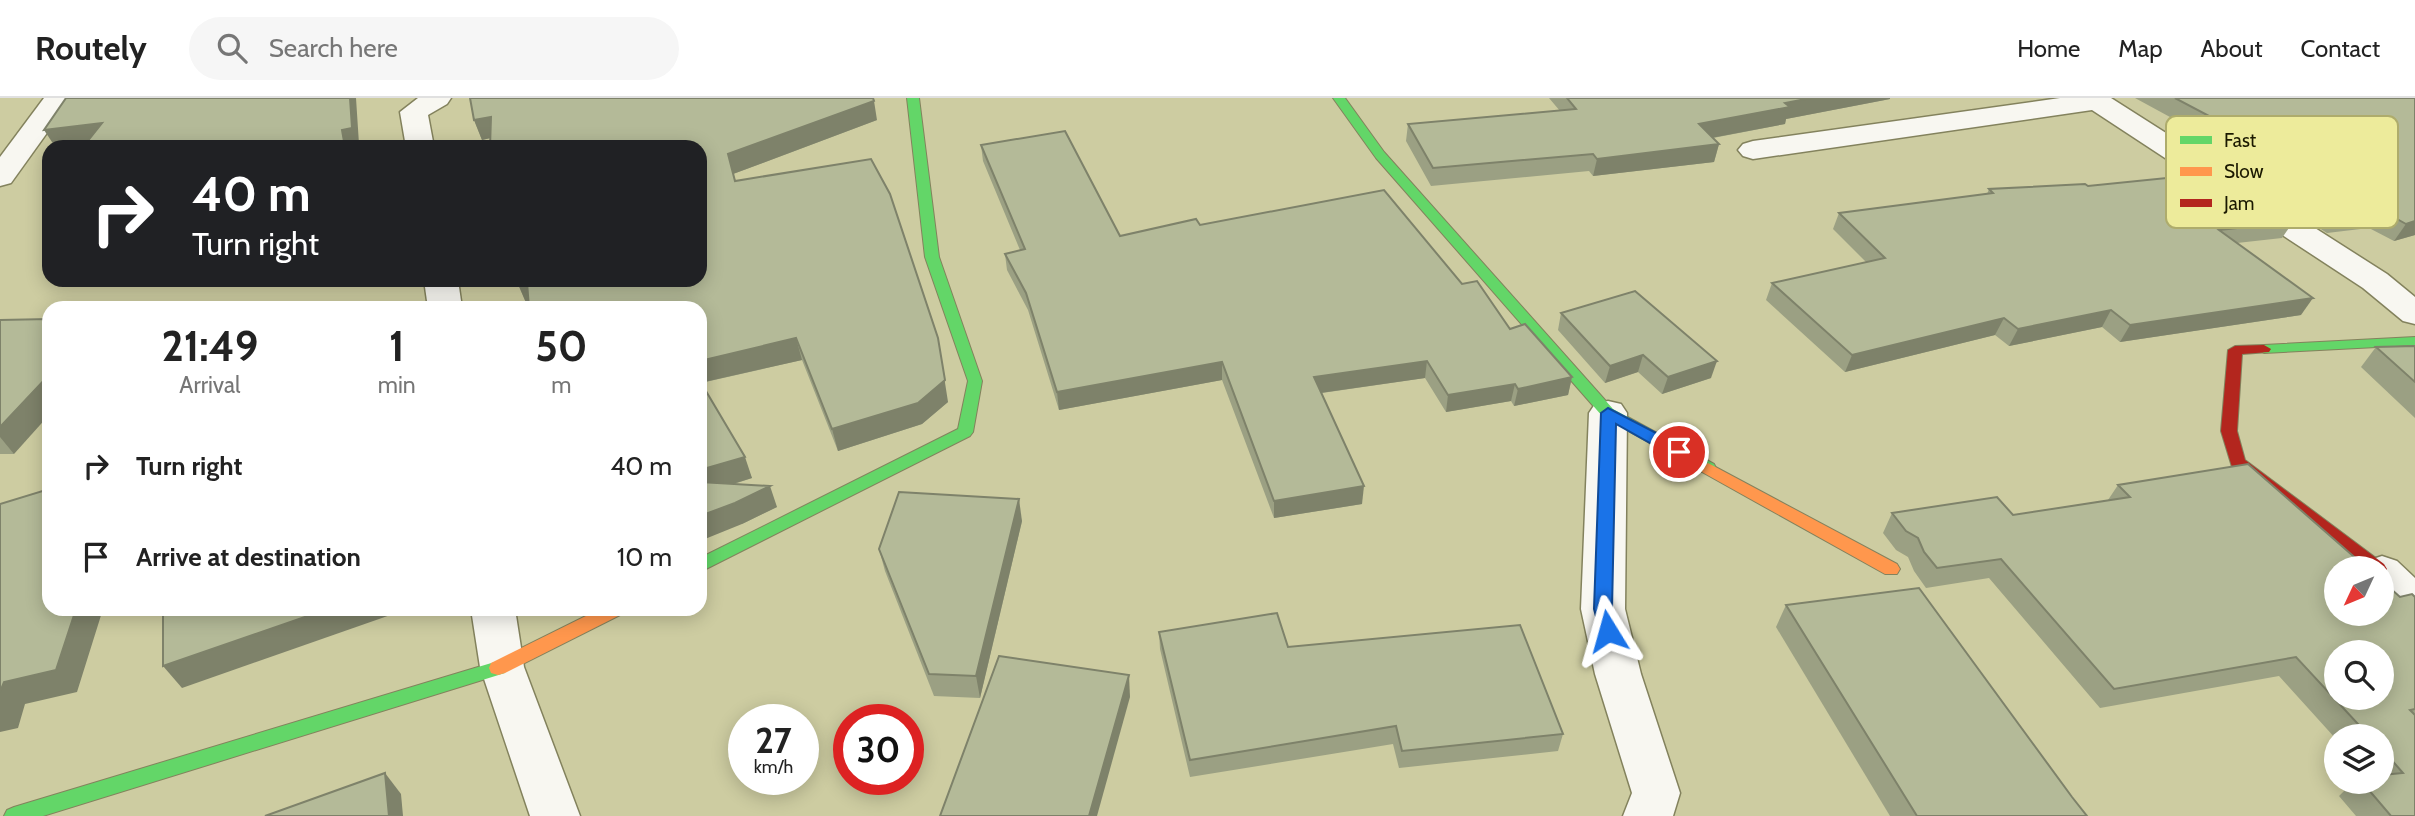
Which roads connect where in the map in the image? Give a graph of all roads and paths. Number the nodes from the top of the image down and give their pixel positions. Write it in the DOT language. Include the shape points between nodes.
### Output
graph roads {
  1 [pos="58,98"];
  2 [pos="913,98"];
  3 [pos="1339,98"];
  4 [pos="2094,100"];
  5 [pos="421,103"];
  6 [pos="420,140"];
  7 [pos="2166,146"];
  8 [pos="1753,150"];
  9 [pos="0,177"];
  10 [pos="2293,228"];
  11 [pos="2415,314"];
  12 [pos="2415,341"];
  13 [pos="1608,413"];
  14 [pos="2361,556"];
  15 [pos="707,562"];
  16 [pos="1891,569"];
  17 [pos="2394,583"];
  18 [pos="2415,603"];
  19 [pos="494,616"];
  20 [pos="602,616"];
  21 [pos="502,667"];
  22 [pos="15,816"];
  23 [pos="555,816"];
  24 [pos="1648,816"];
  1 -- 9 [label="street"];
  2 -- 15 [label="street" via="932,257 975,381 965,432"];
  3 -- 13 [label="street" via="1381,155"];
  4 -- 7 [label="street"];
  4 -- 8 [label="street"];
  5 -- 6 [label="street"];
  10 -- 11 [label="street" via="2375,281"];
  12 -- 14 [label="street" via="2235,350 2229,431 2238,463"];
  13 -- 16 [label="street"];
  13 -- 24 [label="street" via="1603,609 1618,674 1656,793"];
  17 -- 18 [label="street"];
  19 -- 21 [label="street"];
  20 -- 21 [label="street"];
  21 -- 22 [label="street"];
  21 -- 23 [label="street"];
}
